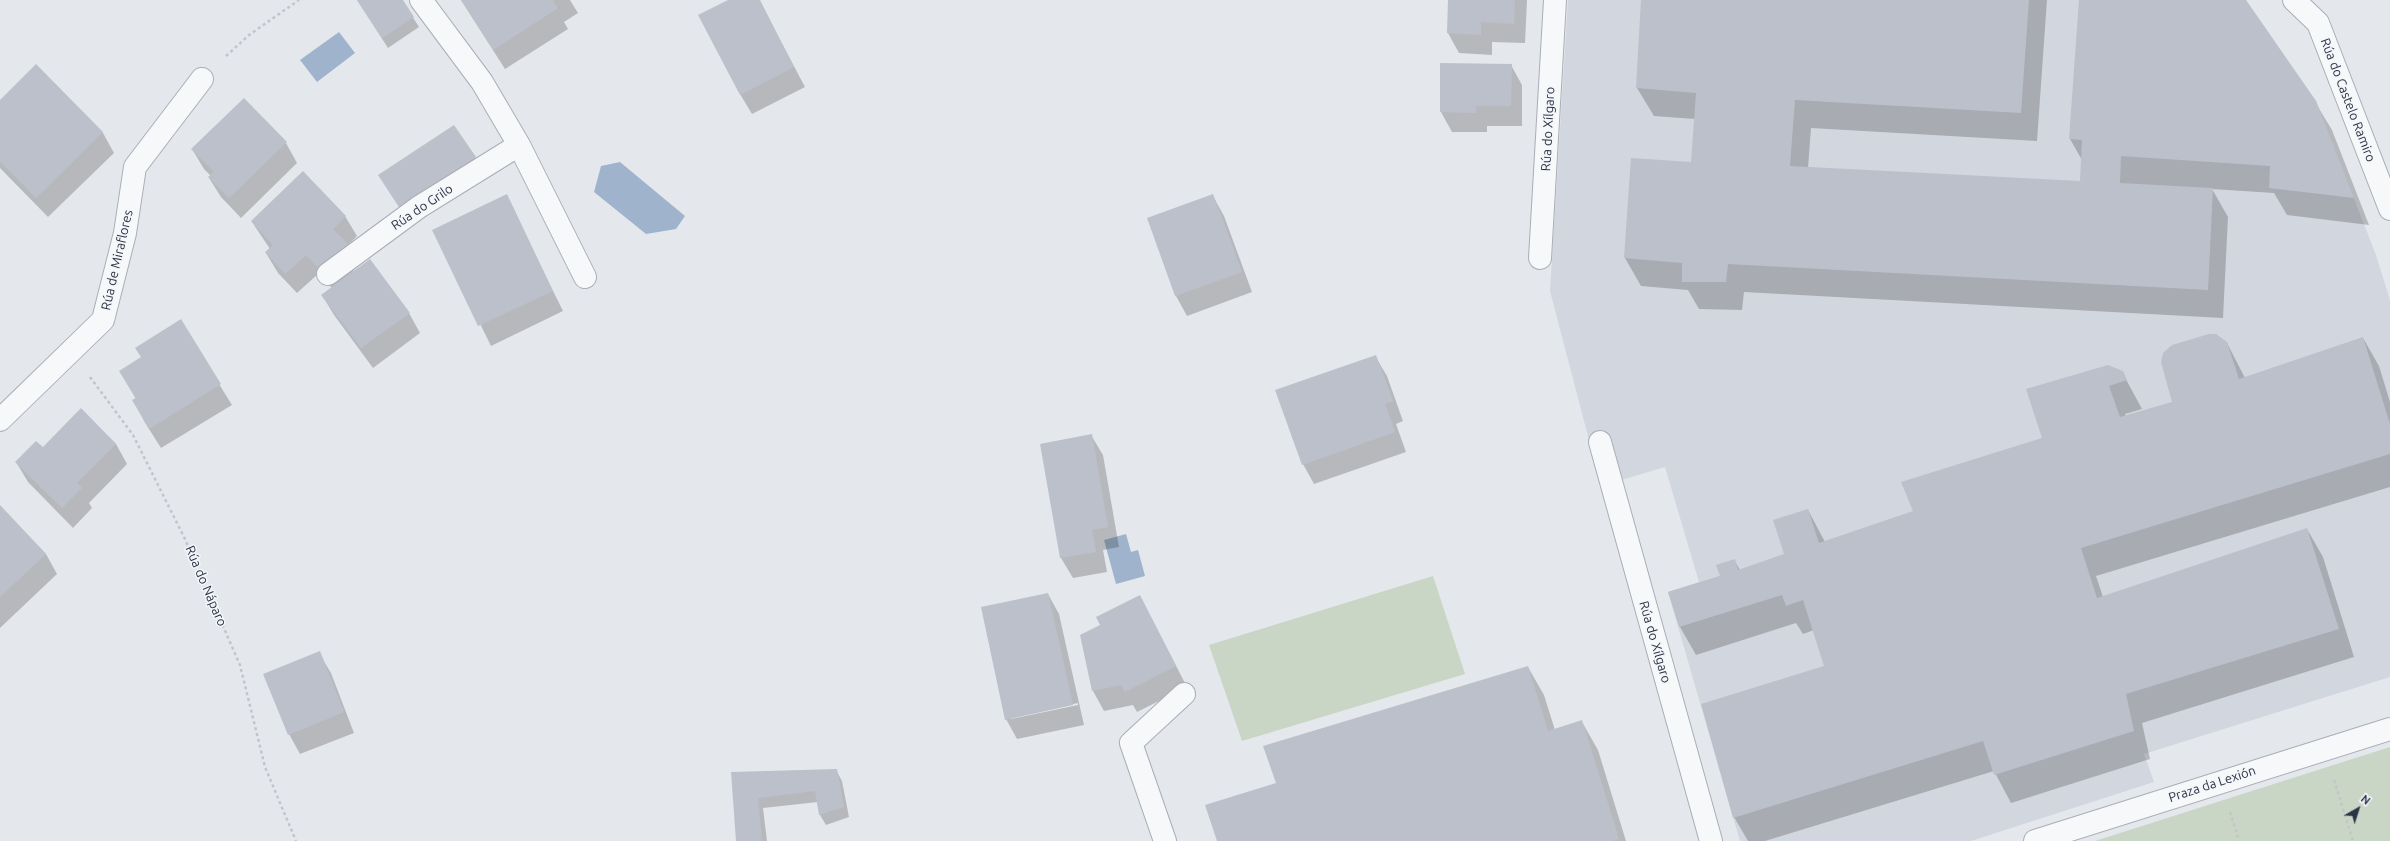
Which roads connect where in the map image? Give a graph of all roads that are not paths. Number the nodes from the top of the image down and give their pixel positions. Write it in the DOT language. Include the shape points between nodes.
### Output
graph roads {
  1 [pos="421,0"];
  2 [pos="1555,0"];
  3 [pos="2294,0"];
  4 [pos="202,79"];
  5 [pos="519,145"];
  6 [pos="2389,204"];
  7 [pos="1540,258"];
  8 [pos="328,274"];
  9 [pos="585,277"];
  10 [pos="0,420"];
  11 [pos="1600,442"];
  12 [pos="1184,694"];
  13 [pos="2390,729"];
  14 [pos="1165,841"];
  15 [pos="1710,841"];
  16 [pos="2035,841"];
  1 -- 5 [label="street" via="482,82"];
  2 -- 7 [label="street, Rúa do Xílgaro"];
  3 -- 6 [label="street, Rúa do Castelo Ramiro" via="2318,23"];
  4 -- 10 [label="street, Rúa de Miraflores" via="135,167 125,233 103,320"];
  5 -- 8 [label="street, Rúa do Grilo" via="419,208"];
  5 -- 9 [label="street"];
  11 -- 15 [label="street, Rúa do Xílgaro"];
  12 -- 14 [label="street" via="1131,743"];
  13 -- 16 [label="street, Praza da Lexión"];
}
